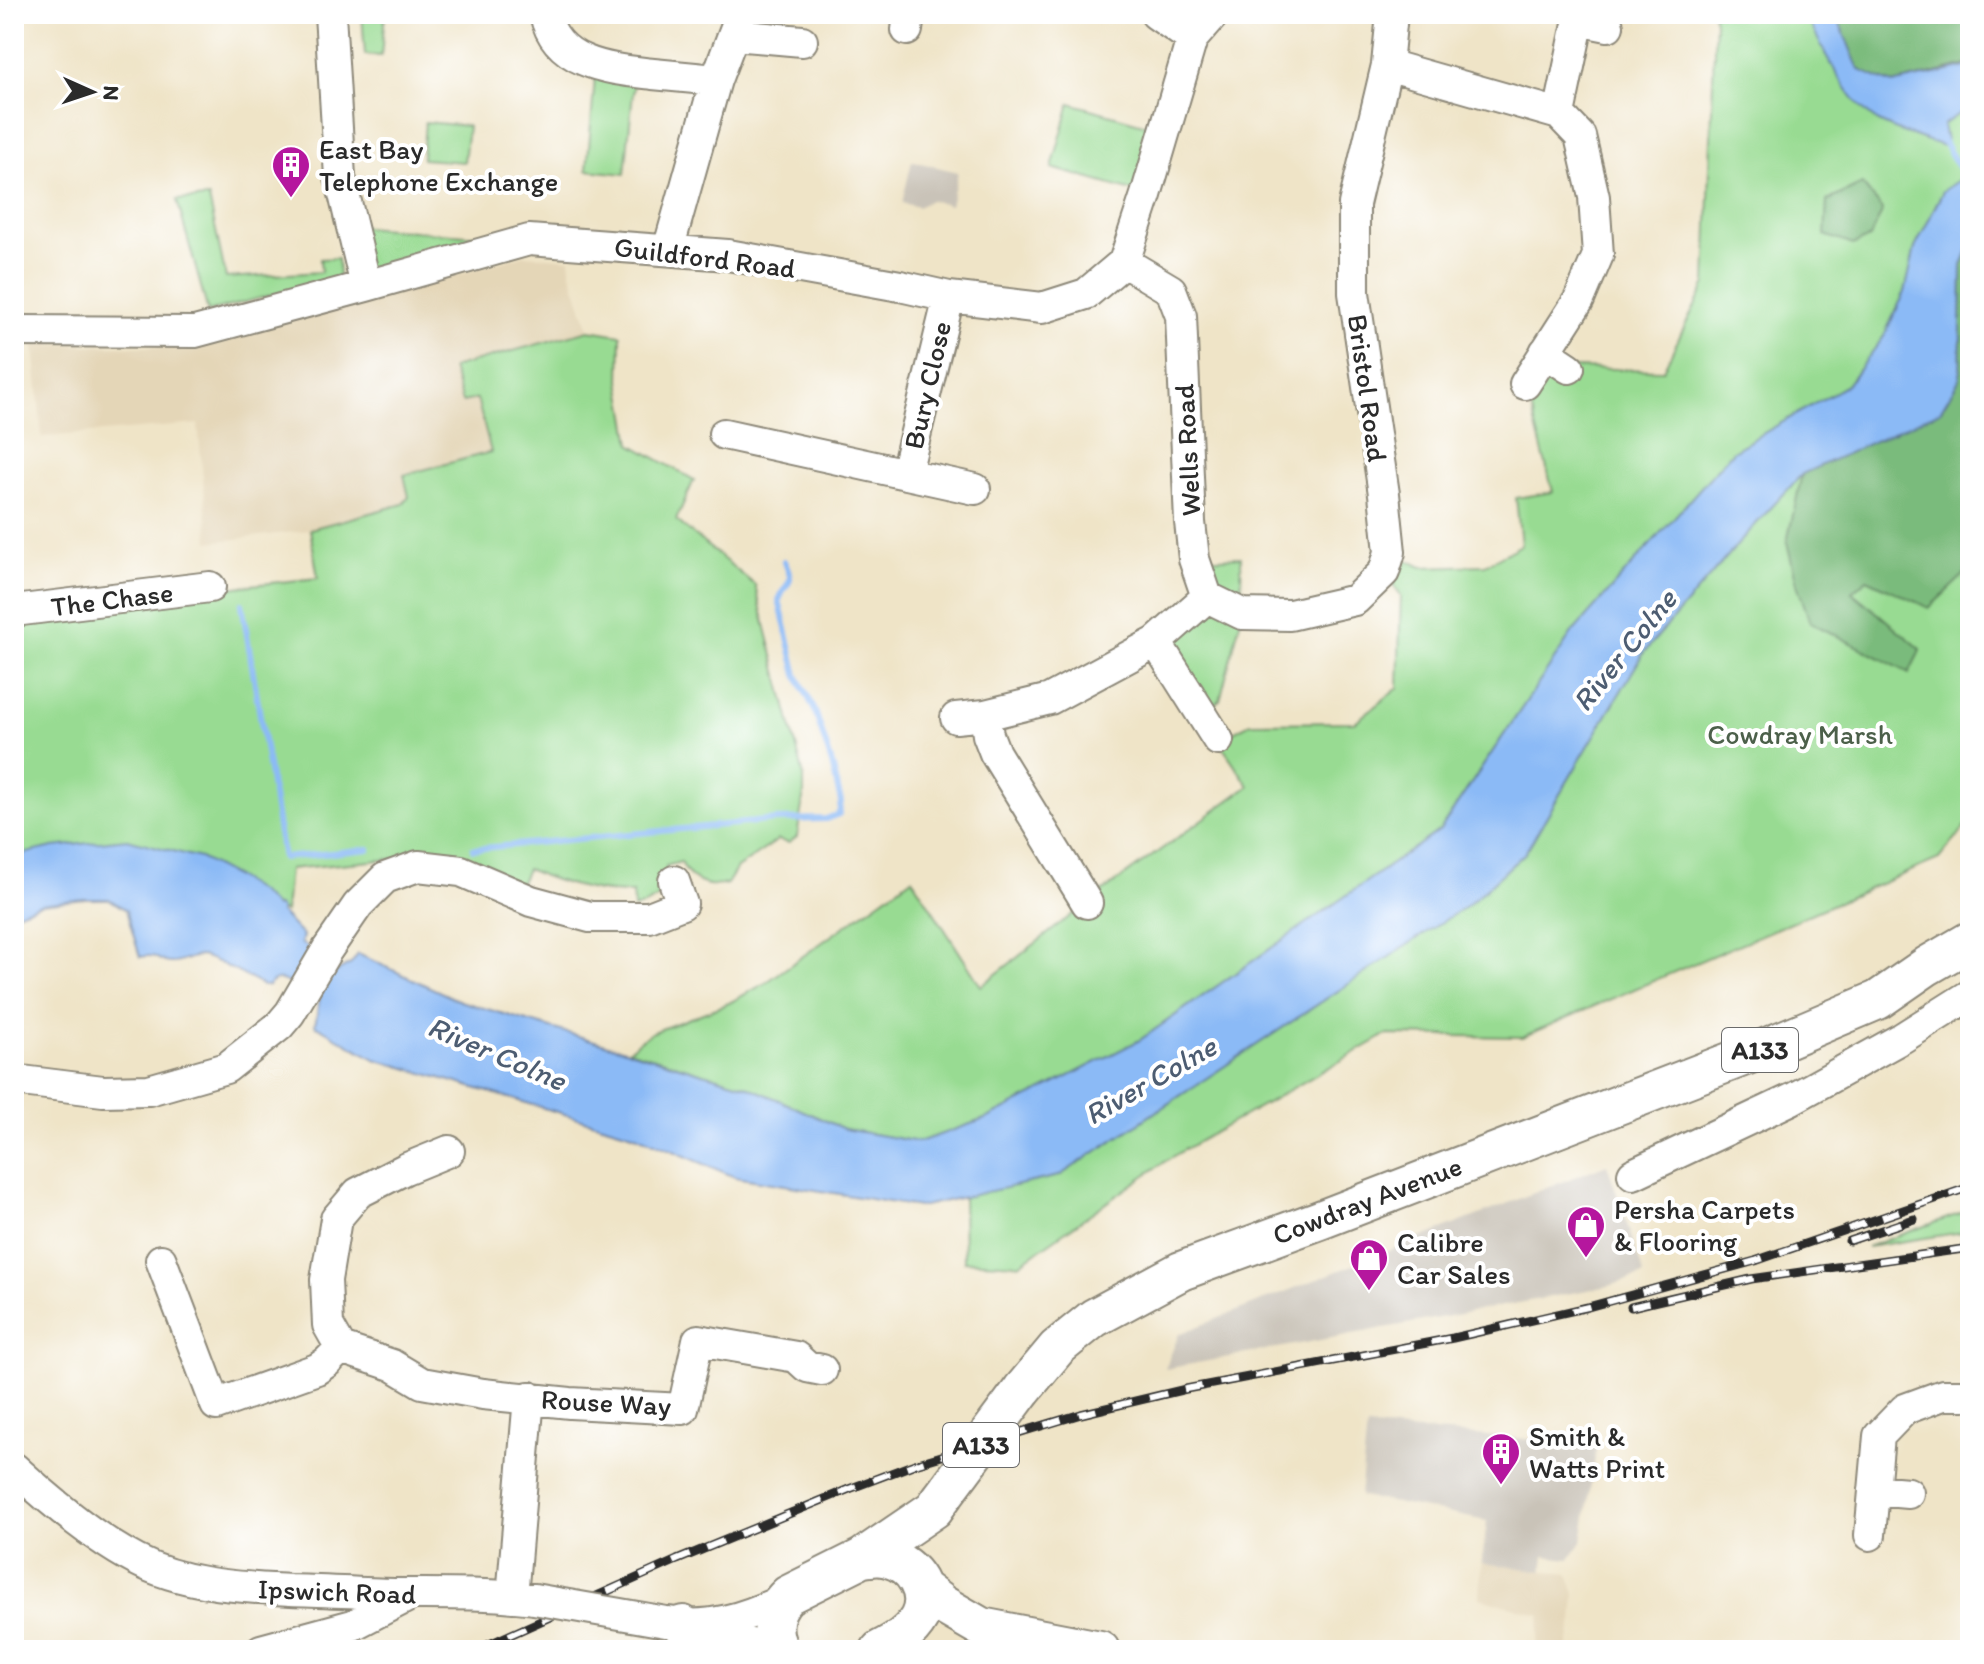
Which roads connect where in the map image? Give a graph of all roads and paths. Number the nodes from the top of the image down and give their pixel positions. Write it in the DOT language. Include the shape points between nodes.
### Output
graph roads {
  1 [pos="330,14"];
  2 [pos="545,14"];
  3 [pos="1156,14"];
  4 [pos="1214,14"];
  5 [pos="1392,14"];
  6 [pos="1579,17"];
  7 [pos="737,24"];
  8 [pos="1608,26"];
  9 [pos="1192,39"];
  10 [pos="802,41"];
  11 [pos="1387,65"];
  12 [pos="716,80"];
  13 [pos="1559,114"];
  14 [pos="668,250"];
  15 [pos="1124,262"];
  16 [pos="366,286"];
  17 [pos="949,297"];
  18 [pos="14,331"];
  19 [pos="1525,384"];
  20 [pos="724,434"];
  21 [pos="906,473"];
  22 [pos="975,489"];
  23 [pos="210,587"];
  24 [pos="1207,597"];
  25 [pos="14,611"];
  26 [pos="1156,642"];
  27 [pos="1218,740"];
  28 [pos="674,881"];
  29 [pos="1087,903"];
  30 [pos="1970,941"];
  31 [pos="1970,995"];
  32 [pos="1878,1000"];
  33 [pos="1902,1038"];
  34 [pos="14,1080"];
  35 [pos="449,1151"];
  36 [pos="1633,1174"];
  37 [pos="161,1260"];
  38 [pos="341,1348"];
  39 [pos="822,1370"];
  40 [pos="1970,1395"];
  41 [pos="529,1397"];
  42 [pos="14,1468"];
  43 [pos="1874,1490"];
  44 [pos="1908,1493"];
  45 [pos="937,1504"];
  46 [pos="1870,1535"];
  47 [pos="862,1558"];
  48 [pos="919,1583"];
  49 [pos="414,1594"];
  50 [pos="523,1598"];
  51 [pos="782,1600"];
  52 [pos="981,1627"];
  53 [pos="685,1630"];
  54 [pos="889,1645"];
  55 [pos="778,1649"];
  56 [pos="261,1650"];
  57 [pos="1100,1650"];
  1 -- 16 [label="street" via="340,177"];
  2 -- 12 [label="street" via="556,41 596,66"];
  3 -- 9 [label="street"];
  4 -- 9 [label="street"];
  5 -- 11 [label="street, Bristol Road"];
  6 -- 8 [label="street"];
  6 -- 13 [label="street"];
  7 -- 10 [label="street"];
  7 -- 12 [label="street"];
  9 -- 15 [label="street"];
  11 -- 13 [label="street"];
  11 -- 24 [label="street, Bristol Road" via="1354,204 1354,293 1390,552 1384,572 1355,600 1290,615 1242,614"];
  12 -- 14 [label="street"];
  13 -- 19 [label="street" via="1580,136 1594,197 1598,255 1557,360"];
  14 -- 16 [label="street, Guildford Road" via="529,240"];
  14 -- 17 [label="street, Guildford Road" via="728,255"];
  15 -- 17 [label="street, Guildford Road" via="1086,294 1042,308"];
  15 -- 24 [label="street, Wells Road" via="1171,290 1181,316 1190,522 1194,559"];
  16 -- 18 [label="street, Guildford Road" via="195,332"];
  17 -- 21 [label="street, Bury Close"];
  20 -- 21 [label="street, Bury Close" via="751,454"];
  21 -- 22 [label="street, Bury Close"];
  23 -- 25 [label="street, The Chase"];
  24 -- 26 [label="street"];
  26 -- 27 [label="street" via="1211,706"];
  26 -- 29 [label="street" via="1050,699 970,716 1071,854"];
  28 -- 34 [label="street" via="682,904 649,917 590,917 531,901 461,871 418,866 385,878 358,905 290,1013 226,1068 149,1090 103,1091"];
  30 -- 32 [label="main road, Cowdray Avenue / A133"];
  31 -- 33 [label="street"];
  32 -- 33 [label="street"];
  32 -- 45 [label="main road, Cowdray Avenue / A133, bridge" via="1753,1053 1181,1271 1094,1318 1057,1348"];
  33 -- 36 [label="street" via="1792,1099"];
  35 -- 38 [label="street" via="358,1193 336,1219 326,1280 328,1325"];
  37 -- 38 [label="street" via="216,1405 317,1369"];
  38 -- 41 [label="street, Rouse Way" via="392,1365 422,1383"];
  39 -- 41 [label="street, Rouse Way" via="807,1367 796,1357 698,1340 683,1409"];
  40 -- 43 [label="street" via="1943,1395 1905,1409 1879,1436"];
  41 -- 50 [label="street"];
  42 -- 49 [label="street, Ipswich Road" via="91,1531 166,1573 257,1588"];
  43 -- 44 [label="street"];
  43 -- 46 [label="street"];
  45 -- 47 [label="main road, Cowdray Avenue / A133"];
  45 -- 48 [label="main road, Cowdray Avenue / A133" via="918,1563"];
  47 -- 48 [label="main road" via="892,1559"];
  47 -- 51 [label="main road, A133"];
  48 -- 52 [label="main road" via="943,1605"];
  48 -- 54 [label="main road, A133" via="919,1617"];
  49 -- 50 [label="street, Ipswich Road"];
  49 -- 56 [label="street" via="353,1625"];
  50 -- 53 [label="street, Ipswich Road, bridge"];
  51 -- 53 [label="street, Ipswich Road" via="739,1618"];
  51 -- 55 [label="main road" via="773,1622"];
  52 -- 54 [label="main road"];
  52 -- 57 [label="main road"];
  53 -- 55 [label="street, Ipswich Road"];
}
